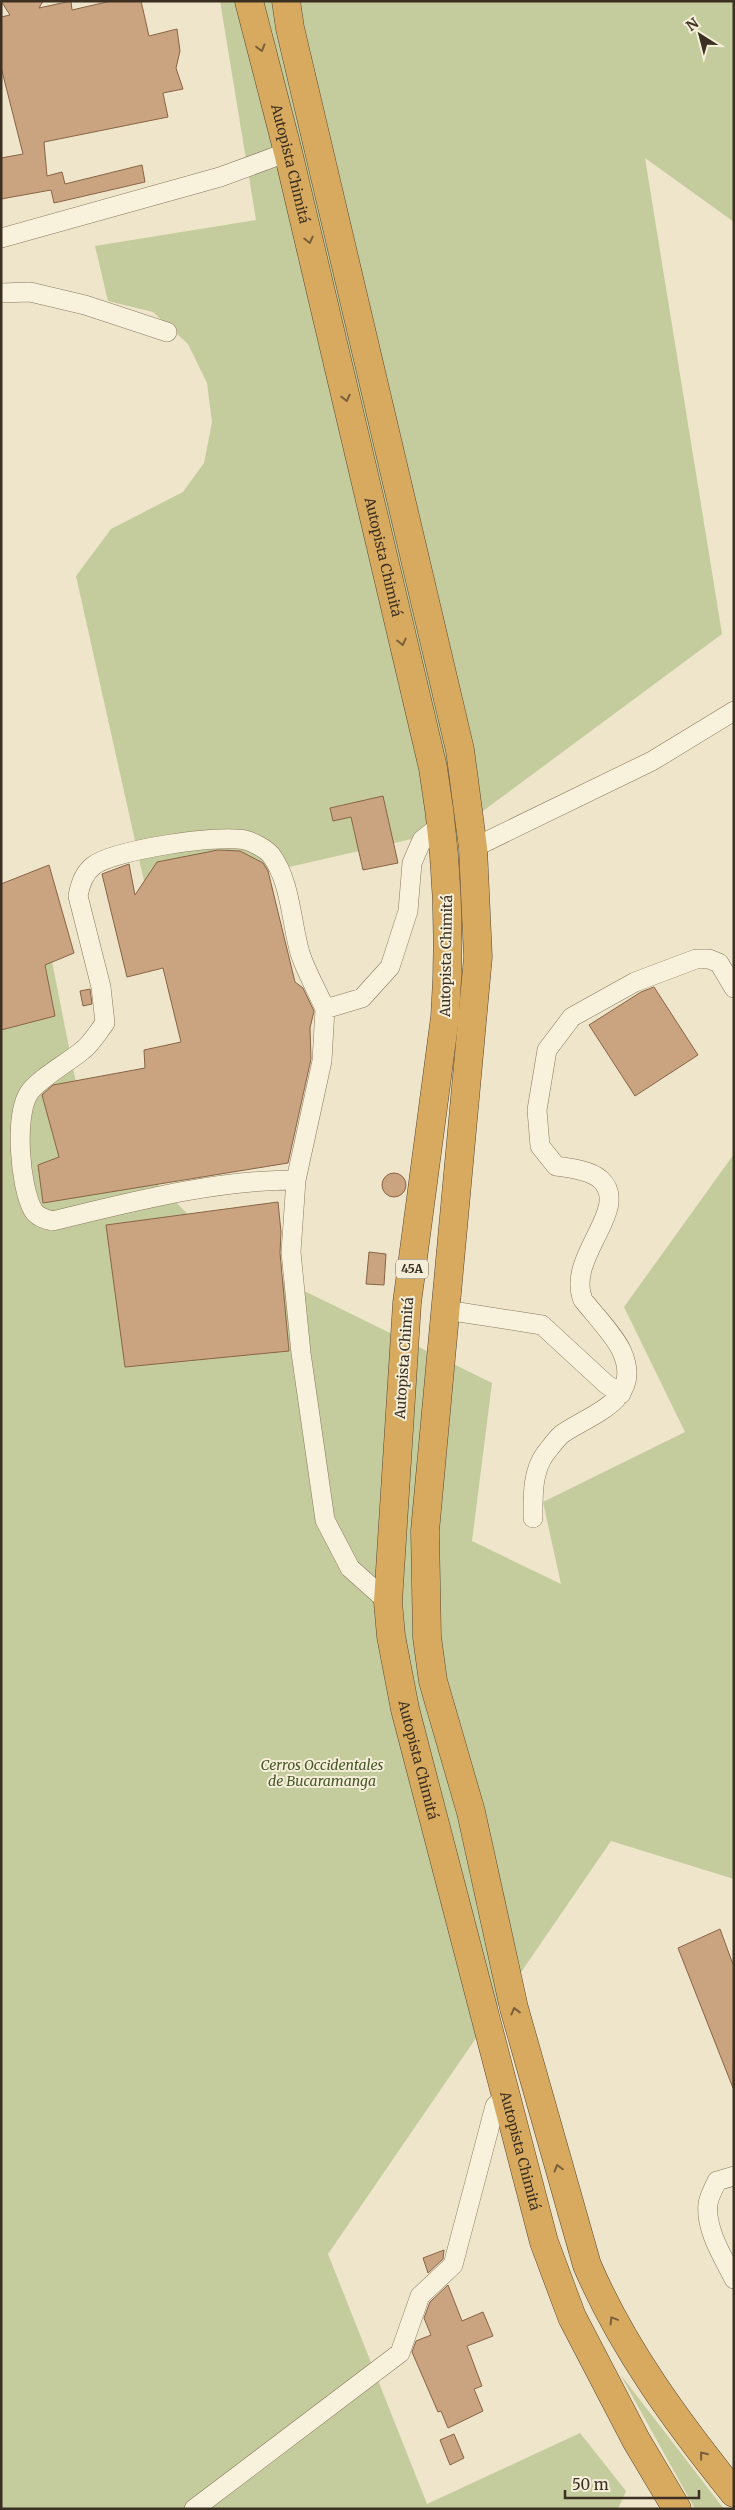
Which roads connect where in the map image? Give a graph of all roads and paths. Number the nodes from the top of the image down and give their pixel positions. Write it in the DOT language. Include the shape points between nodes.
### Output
graph roads {
  1 [pos="249,1"];
  2 [pos="286,1"];
  3 [pos="288,152"];
  4 [pos="1,238"];
  5 [pos="1,293"];
  6 [pos="167,332"];
  7 [pos="734,711"];
  8 [pos="442,824"];
  9 [pos="473,848"];
  10 [pos="734,988"];
  11 [pos="325,1008"];
  12 [pos="296,1180"];
  13 [pos="446,1310"];
  14 [pos="621,1394"];
  15 [pos="533,1518"];
  16 [pos="388,1602"];
  17 [pos="505,2097"];
  18 [pos="734,2176"];
  19 [pos="734,2279"];
  20 [pos="734,2493"];
  21 [pos="194,2509"];
  22 [pos="677,2509"];
  1 -- 3 [label="highway, Autopista Chimitá / 45A, one-way"];
  2 -- 9 [label="highway, Autopista Chimitá / 45A" via="460,750"];
  3 -- 4 [label="street" via="220,177"];
  3 -- 8 [label="highway, Autopista Chimitá / 45A, one-way" via="433,768"];
  5 -- 6 [label="street" via="30,292 84,305"];
  7 -- 9 [label="street" via="652,761"];
  8 -- 11 [label="street" via="422,840 412,863 408,911 390,967 362,998"];
  8 -- 16 [label="highway, Autopista Chimitá / 45A" via="449,913 446,1017 407,1303"];
  9 -- 13 [label="highway, Autopista Chimitá / 45A" via="478,957"];
  10 -- 14 [label="street" via="719,963 696,959 634,982 572,1017 547,1050 537,1110 540,1146 556,1166 599,1178 609,1192 610,1204 585,1256 579,1291 622,1351 627,1382"];
  11 -- 12 [label="street" via="322,1061"];
  11 -- 12 [label="street" via="301,954 282,877 270,854 245,840 226,839 110,856 92,866 81,882 78,896 101,987 105,1023 85,1048 30,1092 23,1105 23,1179 33,1211 42,1219 52,1221 211,1187"];
  12 -- 16 [label="street" via="291,1252 301,1353 325,1520 350,1568"];
  13 -- 14 [label="street" via="542,1325"];
  20 -- 13 [label="highway, Autopista Chimitá / 45A, one-way" via="688,2436 641,2366 604,2305 586,2265 514,2008 471,1812 433,1681 427,1638 425,1531"];
  14 -- 15 [label="street" via="598,1413 560,1435 543,1456 533,1488"];
  16 -- 17 [label="highway, Autopista Chimitá / 45A" via="405,1709"];
  17 -- 21 [label="street" via="495,2106 452,2265 420,2296 400,2352"];
  17 -- 22 [label="highway, Autopista Chimitá / 45A" via="544,2242 572,2317 636,2440"];
  18 -- 19 [label="street" via="717,2181 708,2203 717,2246"];
}
